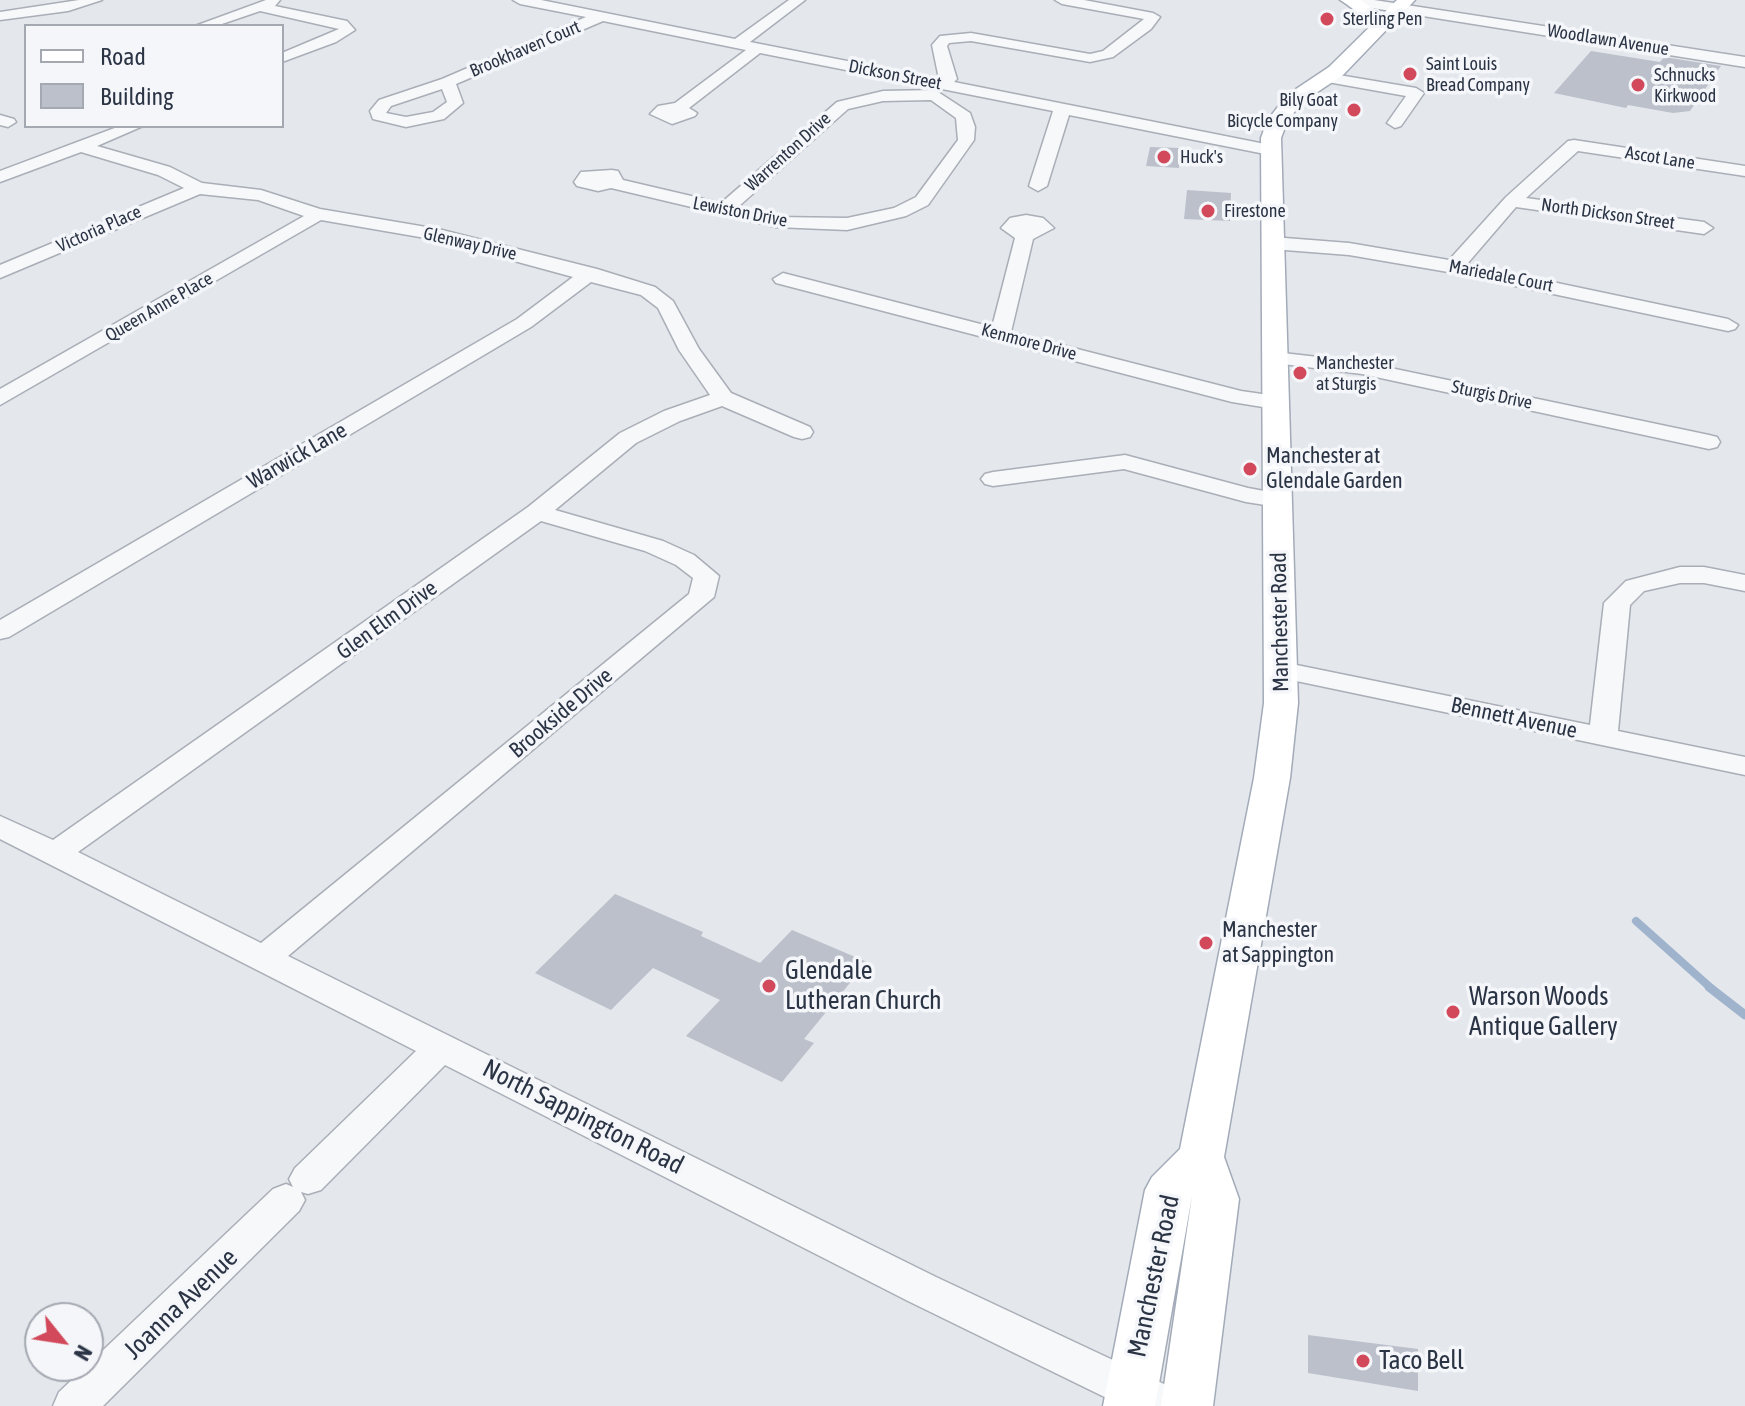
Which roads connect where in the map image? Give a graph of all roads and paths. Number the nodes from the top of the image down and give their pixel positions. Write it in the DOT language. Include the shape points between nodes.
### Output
graph roads {
  1 [pos="95,0"];
  2 [pos="279,0"];
  3 [pos="520,0"];
  4 [pos="798,0"];
  5 [pos="1062,0"];
  6 [pos="1348,0"];
  7 [pos="616,5"];
  8 [pos="1390,6"];
  9 [pos="259,7"];
  10 [pos="1434,12"];
  11 [pos="598,15"];
  12 [pos="1,17"];
  13 [pos="208,24"];
  14 [pos="739,43"];
  15 [pos="757,48"];
  16 [pos="284,57"];
  17 [pos="1745,62"];
  18 [pos="1327,78"];
  19 [pos="447,82"];
  20 [pos="943,89"];
  21 [pos="1302,91"];
  22 [pos="679,108"];
  23 [pos="1062,110"];
  24 [pos="1395,123"];
  25 [pos="130,128"];
  26 [pos="81,147"];
  27 [pos="1270,150"];
  28 [pos="1745,171"];
  29 [pos="0,177"];
  30 [pos="613,183"];
  31 [pos="1038,186"];
  32 [pos="198,188"];
  33 [pos="1512,201"];
  34 [pos="723,211"];
  35 [pos="317,214"];
  36 [pos="1704,228"];
  37 [pos="1025,234"];
  38 [pos="1272,243"];
  39 [pos="1454,267"];
  40 [pos="0,272"];
  41 [pos="590,273"];
  42 [pos="783,279"];
  43 [pos="1728,325"];
  44 [pos="1000,334"];
  45 [pos="1274,358"];
  46 [pos="0,398"];
  47 [pos="723,398"];
  48 [pos="1275,402"];
  49 [pos="802,432"];
  50 [pos="1709,442"];
  51 [pos="993,479"];
  52 [pos="1278,500"];
  53 [pos="537,512"];
  54 [pos="1745,583"];
  55 [pos="0,631"];
  56 [pos="1282,670"];
  57 [pos="1603,737"];
  58 [pos="1745,766"];
  59 [pos="7,838"];
  60 [pos="54,854"];
  61 [pos="264,958"];
  62 [pos="443,1046"];
  63 [pos="1201,1157"];
  64 [pos="1142,1401"];
  65 [pos="74,1406"];
  66 [pos="1187,1406"];
  1 -- 12 [label="street"];
  2 -- 9 [label="street"];
  3 -- 11 [label="street, Dickson Street"];
  4 -- 14 [label="street"];
  5 -- 20 [label="street" via="1153,17 1108,54 1090,58 937,33 949,79"];
  6 -- 8 [label="main road"];
  7 -- 11 [label="street, Brookhaven Court"];
  8 -- 10 [label="main road"];
  8 -- 10 [label="main road"];
  8 -- 18 [label="main road, Manchester Road"];
  8 -- 21 [label="main road, Manchester Road" via="1308,75"];
  9 -- 13 [label="street"];
  9 -- 16 [label="street" via="342,24 348,30"];
  10 -- 17 [label="street, Woodlawn Avenue"];
  11 -- 14 [label="street, Dickson Street"];
  11 -- 19 [label="street, Brookhaven Court"];
  14 -- 15 [label="street, Dickson Street"];
  15 -- 20 [label="street, Dickson Street"];
  15 -- 22 [label="street"];
  18 -- 21 [label="main road, Manchester Road"];
  18 -- 24 [label="street" via="1416,93"];
  20 -- 23 [label="street, Dickson Street"];
  20 -- 34 [label="street, Warrenton Drive" via="843,105"];
  20 -- 34 [label="street, Lewiston Drive" via="964,116 966,140 922,201 900,212 847,224 776,222"];
  21 -- 27 [label="main road, Manchester Road" via="1277,121"];
  23 -- 27 [label="street, Dickson Street"];
  23 -- 31 [label="street"];
  25 -- 26 [label="street"];
  26 -- 29 [label="street"];
  26 -- 32 [label="street, Glenway Drive" via="164,171"];
  27 -- 38 [label="main road, Manchester Road"];
  28 -- 33 [label="street, Ascot Lane" via="1574,145"];
  30 -- 34 [label="street, Lewiston Drive"];
  32 -- 35 [label="street, Glenway Drive" via="261,195"];
  32 -- 40 [label="street, Victoria Place"];
  33 -- 36 [label="street, North Dickson Street"];
  33 -- 39 [label="street"];
  35 -- 41 [label="street, Glenway Drive" via="438,235"];
  35 -- 46 [label="street, Queen Anne Place"];
  37 -- 44 [label="street"];
  38 -- 39 [label="street, Mariedale Court" via="1349,249"];
  38 -- 45 [label="main road, Manchester Road"];
  39 -- 43 [label="street, Mariedale Court"];
  41 -- 47 [label="street, Glenway Drive" via="662,299"];
  41 -- 55 [label="street, Warwick Lane" via="524,323"];
  42 -- 44 [label="street, Kenmore Drive"];
  44 -- 48 [label="street, Kenmore Drive"];
  45 -- 48 [label="main road, Manchester Road"];
  45 -- 50 [label="street, Sturgis Drive" via="1362,368"];
  47 -- 49 [label="street"];
  47 -- 53 [label="street, Glen Elm Drive" via="628,438"];
  48 -- 52 [label="main road, Manchester Road"];
  51 -- 52 [label="street" via="1125,462"];
  52 -- 56 [label="main road, Manchester Road"];
  53 -- 60 [label="street, Glen Elm Drive"];
  53 -- 61 [label="street, Brookside Drive" via="685,560 706,576 701,597"];
  54 -- 57 [label="street" via="1680,575 1635,586 1617,603"];
  56 -- 57 [label="street, Bennett Avenue"];
  56 -- 63 [label="main road, Manchester Road" via="1272,778"];
  57 -- 58 [label="street, Bennett Avenue"];
  59 -- 60 [label="street, North Sappington Road"];
  60 -- 61 [label="street, North Sappington Road"];
  61 -- 62 [label="street, North Sappington Road"];
  62 -- 64 [label="street, North Sappington Road"];
  62 -- 65 [label="street, Joanna Avenue"];
  63 -- 64 [label="main road, Manchester Road" via="1168,1190"];
  63 -- 66 [label="main road, Manchester Road" via="1216,1199"];
}
